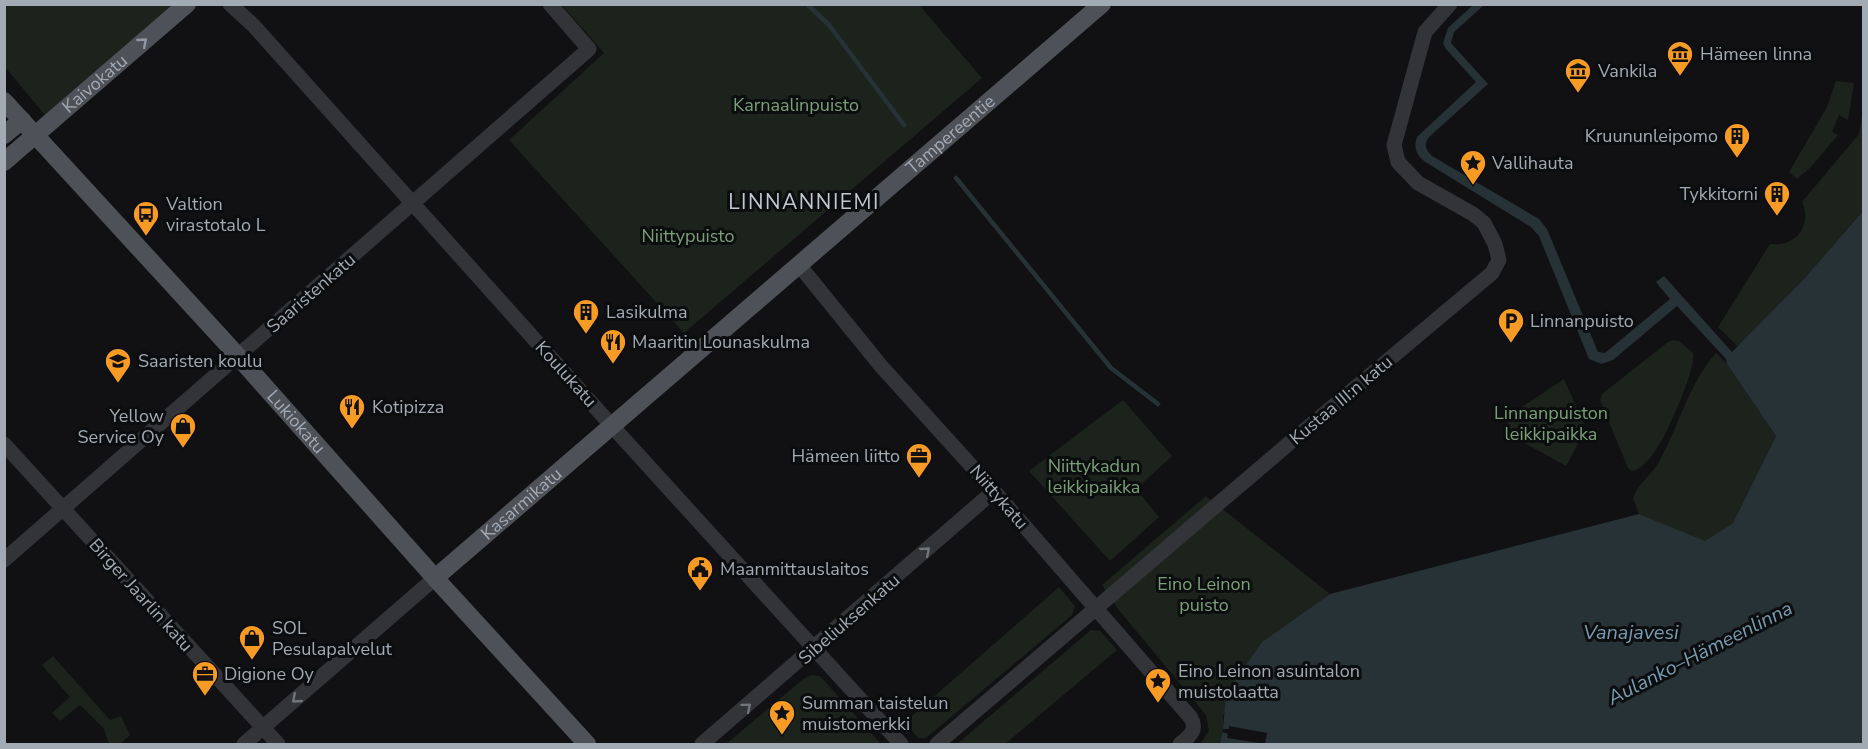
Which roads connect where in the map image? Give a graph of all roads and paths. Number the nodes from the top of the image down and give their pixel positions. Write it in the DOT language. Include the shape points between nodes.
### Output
graph roads {
  1 [pos="187,4"];
  2 [pos="230,4"];
  3 [pos="550,4"];
  4 [pos="1450,4"];
  5 [pos="1100,5"];
  6 [pos="4,101"];
  7 [pos="22,120"];
  8 [pos="4,135"];
  9 [pos="35,135"];
  10 [pos="4,162"];
  11 [pos="413,203"];
  12 [pos="799,265"];
  13 [pos="239,356"];
  14 [pos="612,426"];
  15 [pos="4,444"];
  16 [pos="994,491"];
  17 [pos="63,509"];
  18 [pos="4,560"];
  19 [pos="435,578"];
  20 [pos="1096,608"];
  21 [pos="815,648"];
  22 [pos="263,728"];
  23 [pos="244,744"];
  24 [pos="278,744"];
  25 [pos="587,744"];
  26 [pos="702,744"];
  27 [pos="901,744"];
  28 [pos="937,744"];
  29 [pos="1180,744"];
  9 -- 1 [label="main road, Kaivokatu, one-way"];
  2 -- 11 [label="street, Koulukatu"];
  3 -- 11 [label="street, Saaristenkatu" via="589,48"];
  4 -- 20 [label="street, Kustaa III:n katu" via="1425,32 1394,145 1398,162 1418,183 1484,223 1499,260 1492,273"];
  5 -- 12 [label="main road, Tampereentie"];
  6 -- 7 [label="main road, Lukiokatu"];
  7 -- 8 [label="main road"];
  7 -- 9 [label="main road, Lukiokatu"];
  9 -- 10 [label="main road, Kaivokatu"];
  9 -- 13 [label="main road, Lukiokatu"];
  11 -- 13 [label="street, Saaristenkatu"];
  11 -- 14 [label="street, Koulukatu"];
  12 -- 14 [label="main road, Kasarmikatu"];
  12 -- 16 [label="street, Niittykatu" via="881,366"];
  13 -- 17 [label="street, Saaristenkatu"];
  13 -- 19 [label="main road, Lukiokatu"];
  14 -- 19 [label="main road, Kasarmikatu"];
  14 -- 21 [label="street, Koulukatu"];
  15 -- 17 [label="street, Birger Jaarlin katu"];
  16 -- 20 [label="street, Niittykatu"];
  21 -- 16 [label="street, Sibeliuksenkatu, one-way"];
  17 -- 18 [label="street, Saaristenkatu"];
  17 -- 22 [label="street, Birger Jaarlin katu"];
  19 -- 22 [label="street, Kasarmikatu, one-way"];
  19 -- 25 [label="main road, Lukiokatu"];
  20 -- 28 [label="street, Kustaa III:n katu"];
  20 -- 29 [label="street, Niittykatu" via="1191,718 1195,726"];
  26 -- 21 [label="street, Sibeliuksenkatu, one-way"];
  21 -- 27 [label="street, Koulukatu"];
  22 -- 23 [label="street, Kasarmikatu"];
  22 -- 24 [label="street, Birger Jaarlin katu"];
}
